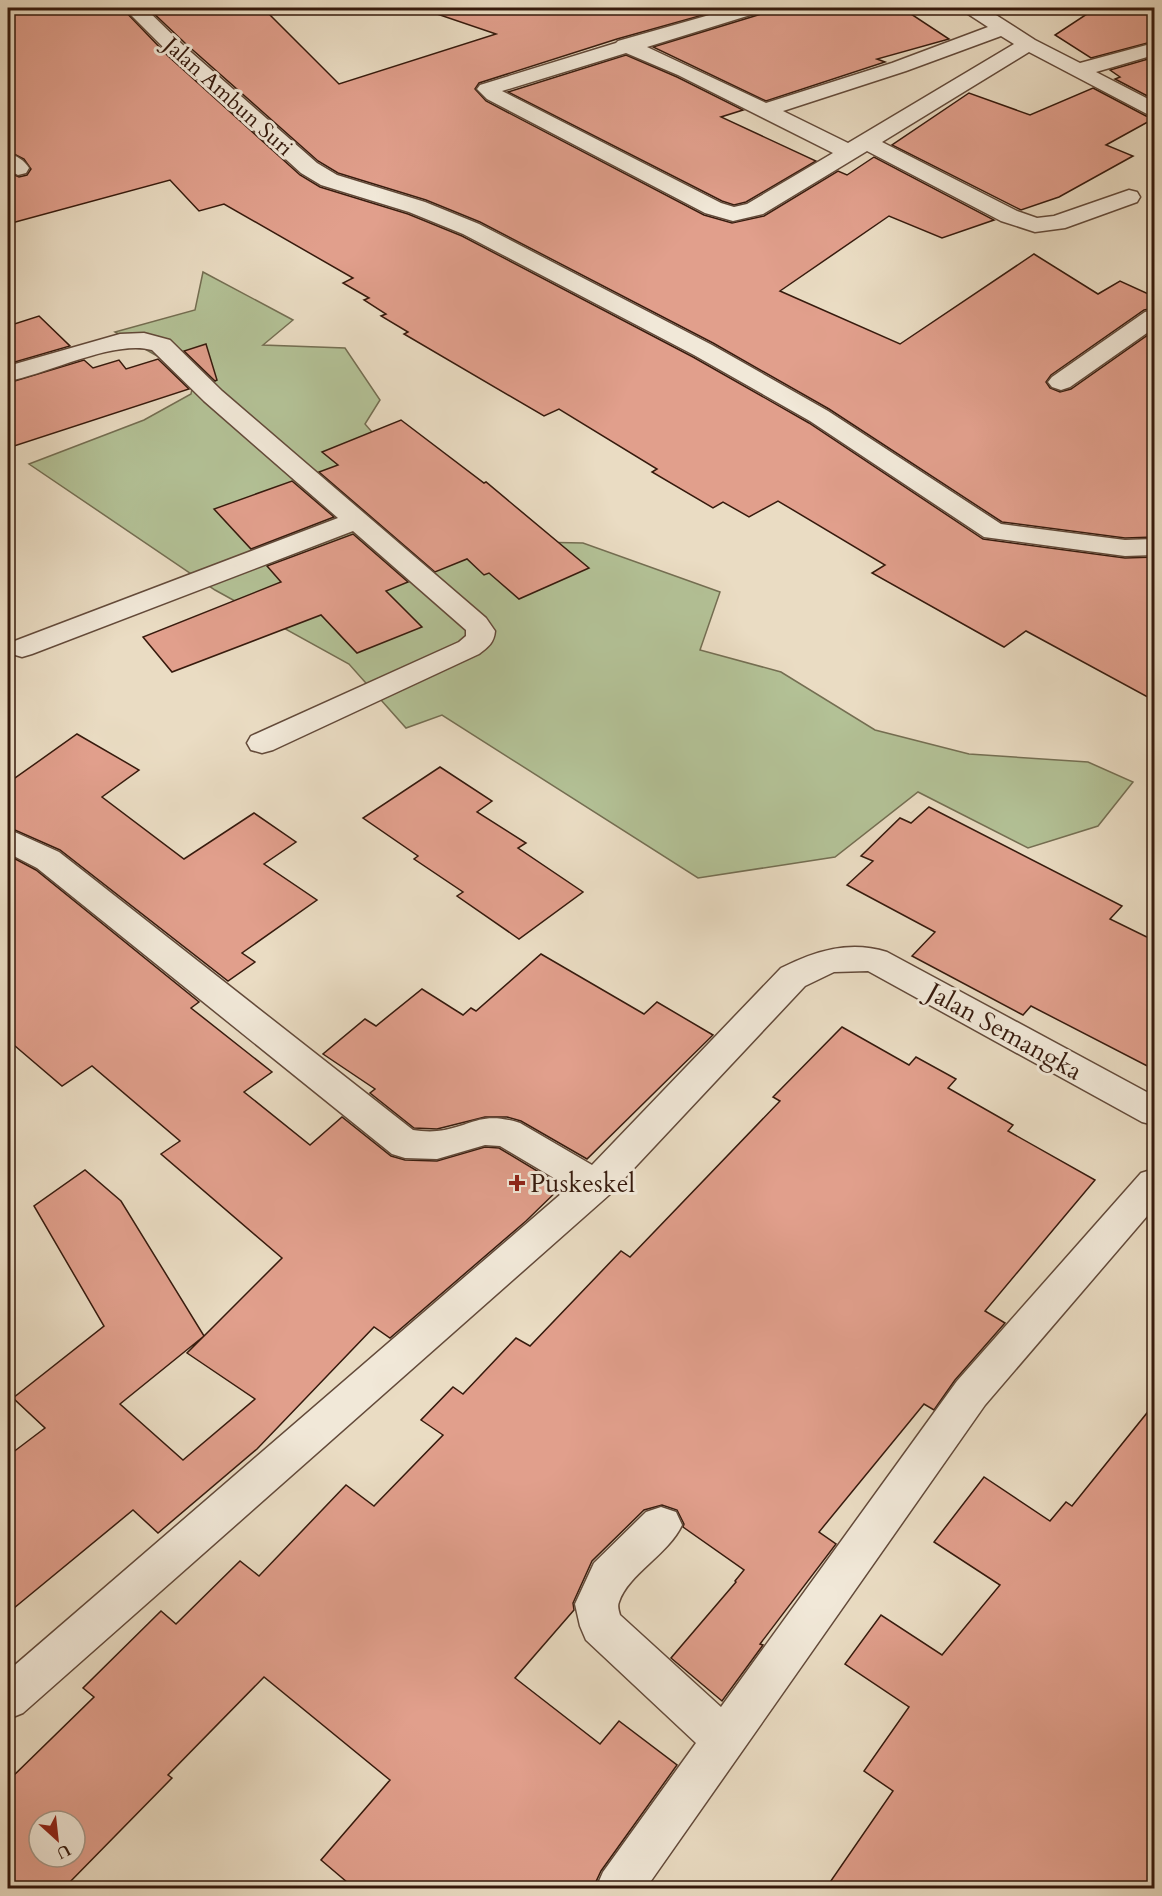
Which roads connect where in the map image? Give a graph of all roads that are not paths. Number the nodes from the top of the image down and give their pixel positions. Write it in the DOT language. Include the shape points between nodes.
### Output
graph roads {
  1 [pos="134,8"];
  2 [pos="753,8"];
  3 [pos="972,8"];
  4 [pos="1003,28"];
  5 [pos="1028,44"];
  6 [pos="625,45"];
  7 [pos="1155,49"];
  8 [pos="1079,70"];
  9 [pos="764,110"];
  10 [pos="1155,110"];
  11 [pos="858,147"];
  12 [pos="1128,197"];
  13 [pos="1155,317"];
  14 [pos="8,374"];
  15 [pos="1061,382"];
  16 [pos="357,520"];
  17 [pos="1155,547"];
  18 [pos="22,648"];
  19 [pos="262,743"];
  20 [pos="8,840"];
  21 [pos="1155,1112"];
  22 [pos="1155,1183"];
  23 [pos="596,1185"];
  24 [pos="661,1525"];
  25 [pos="8,1698"];
  26 [pos="725,1740"];
  27 [pos="619,1888"];
  1 -- 17 [label="street, Jalan Ambun Suri" via="309,168 329,180 417,207 471,229 692,344 819,416 994,531 1125,548"];
  2 -- 6 [label="street"];
  3 -- 4 [label="street"];
  4 -- 5 [label="street"];
  4 -- 9 [label="street"];
  5 -- 8 [label="street"];
  5 -- 11 [label="street"];
  6 -- 9 [label="street"];
  6 -- 11 [label="street" via="487,88 713,208 733,214 755,208"];
  7 -- 8 [label="street"];
  8 -- 10 [label="street"];
  9 -- 11 [label="street"];
  11 -- 12 [label="street" via="1035,225 1057,223"];
  13 -- 15 [label="street"];
  14 -- 16 [label="street" via="120,341 144,339 161,345 213,396"];
  16 -- 18 [label="street"];
  16 -- 19 [label="street" via="476,624 481,631 480,639 469,648"];
  20 -- 23 [label="street" via="48,860 405,1144 437,1145 485,1131 507,1133"];
  21 -- 23 [label="street, Jalan Semangka" via="875,960 853,956 824,961 793,977"];
  22 -- 26 [label="street" via="971,1393"];
  23 -- 25 [label="street"];
  24 -- 26 [label="street" via="609,1578 596,1604 601,1626"];
  26 -- 27 [label="street"];
}
